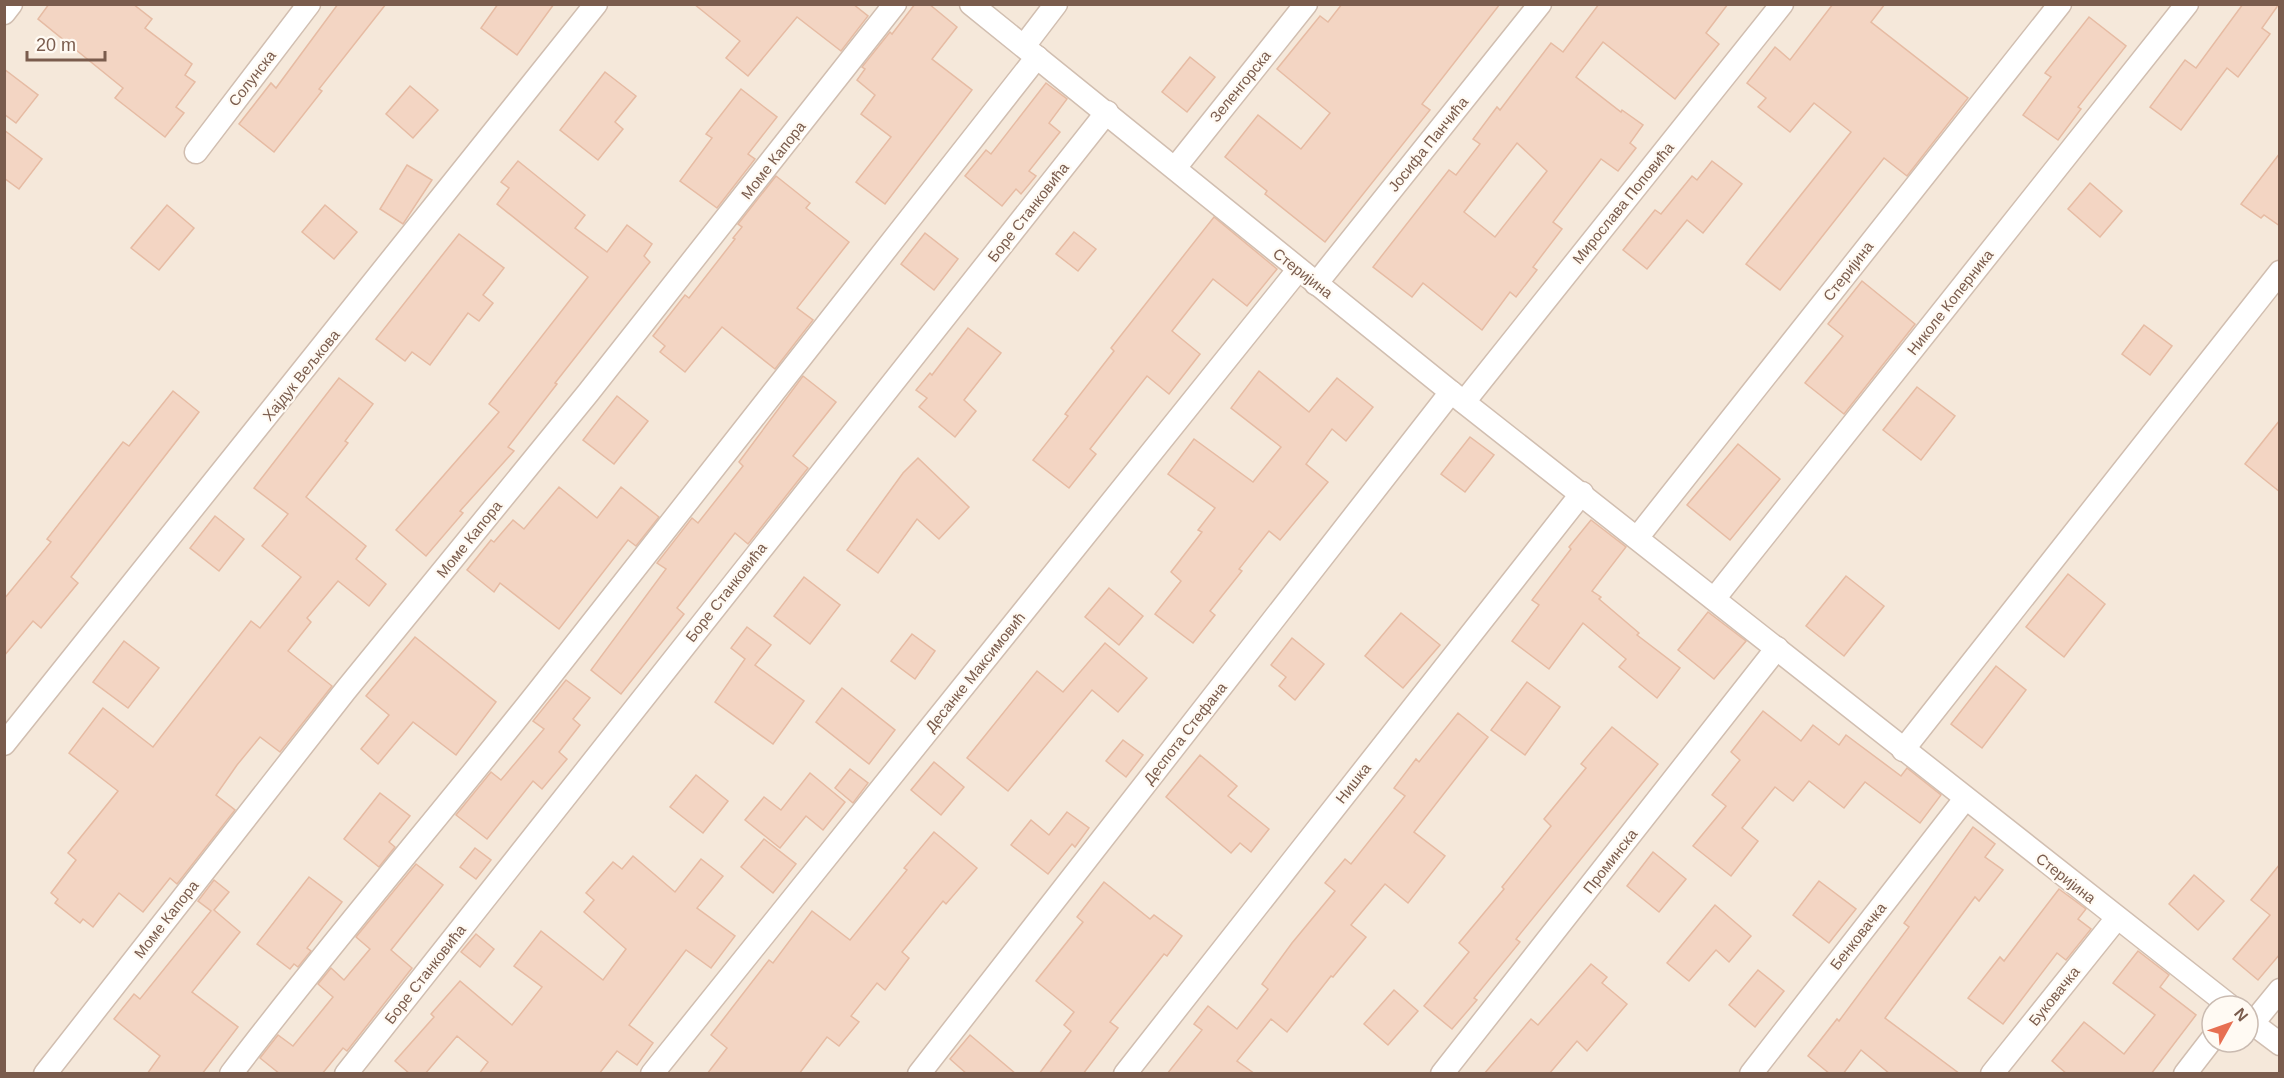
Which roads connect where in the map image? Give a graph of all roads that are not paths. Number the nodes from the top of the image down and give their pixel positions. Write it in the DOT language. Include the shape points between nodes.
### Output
graph roads {
  1 [pos="11,4"];
  2 [pos="309,4"];
  3 [pos="596,4"];
  4 [pos="894,4"];
  5 [pos="971,4"];
  6 [pos="1056,4"];
  7 [pos="1305,4"];
  8 [pos="1540,4"];
  9 [pos="1782,4"];
  10 [pos="2060,4"];
  11 [pos="2187,4"];
  12 [pos="4,13"];
  13 [pos="1031,52"];
  14 [pos="1107,112"];
  15 [pos="195,152"];
  16 [pos="1175,168"];
  17 [pos="1298,270"];
  18 [pos="2280,272"];
  19 [pos="1316,284"];
  20 [pos="1458,397"];
  21 [pos="1582,493"];
  22 [pos="1637,538"];
  23 [pos="1714,599"];
  24 [pos="1777,648"];
  25 [pos="4,744"];
  26 [pos="1903,750"];
  27 [pos="1965,799"];
  28 [pos="2117,918"];
  29 [pos="2280,990"];
  30 [pos="2215,994"];
  31 [pos="2260,1011"];
  32 [pos="2260,1029"];
  33 [pos="2280,1044"];
  34 [pos="2200,1054"];
  35 [pos="45,1074"];
  36 [pos="231,1074"];
  37 [pos="346,1074"];
  38 [pos="652,1074"];
  39 [pos="919,1074"];
  40 [pos="1125,1074"];
  41 [pos="1442,1074"];
  42 [pos="1751,1074"];
  43 [pos="1992,1074"];
  44 [pos="2185,1074"];
  1 -- 12 [label="street"];
  2 -- 15 [label="street, Солунска"];
  3 -- 25 [label="street, Хајдук Вељкова"];
  4 -- 35 [label="street, Моме Капора"];
  5 -- 13 [label="street, Стеријина"];
  6 -- 13 [label="street"];
  7 -- 16 [label="street, Зеленгорска"];
  8 -- 19 [label="street, Јосифа Панчића"];
  9 -- 20 [label="street, Мирослава Поповића"];
  10 -- 22 [label="street, Стеријина"];
  11 -- 23 [label="street, Николе Коперника"];
  13 -- 14 [label="street, Стеријина"];
  13 -- 36 [label="street" via="834,313 541,688"];
  14 -- 16 [label="street, Стеријина"];
  14 -- 37 [label="street, Боре Станковића"];
  16 -- 17 [label="street, Стеријина"];
  17 -- 19 [label="street, Стеријина"];
  17 -- 38 [label="street, Десанке Максимовић"];
  18 -- 26 [label="street"];
  19 -- 20 [label="street, Стеријина"];
  20 -- 21 [label="street, Стеријина"];
  20 -- 39 [label="street, Деспота Стефана"];
  21 -- 22 [label="street, Стеријина"];
  21 -- 40 [label="street, Нишка"];
  22 -- 23 [label="street, Стеријина"];
  23 -- 24 [label="street, Стеријина"];
  24 -- 26 [label="street, Стеријина"];
  24 -- 41 [label="street, Проминска"];
  26 -- 27 [label="street, Стеријина"];
  27 -- 28 [label="street, Стеријина"];
  27 -- 42 [label="street, Бенковачка"];
  28 -- 30 [label="street, Стеријина"];
  28 -- 43 [label="street, Буковачка"];
  29 -- 31 [label="street"];
  32 -- 33 [label="street"];
  34 -- 44 [label="street"];
}
